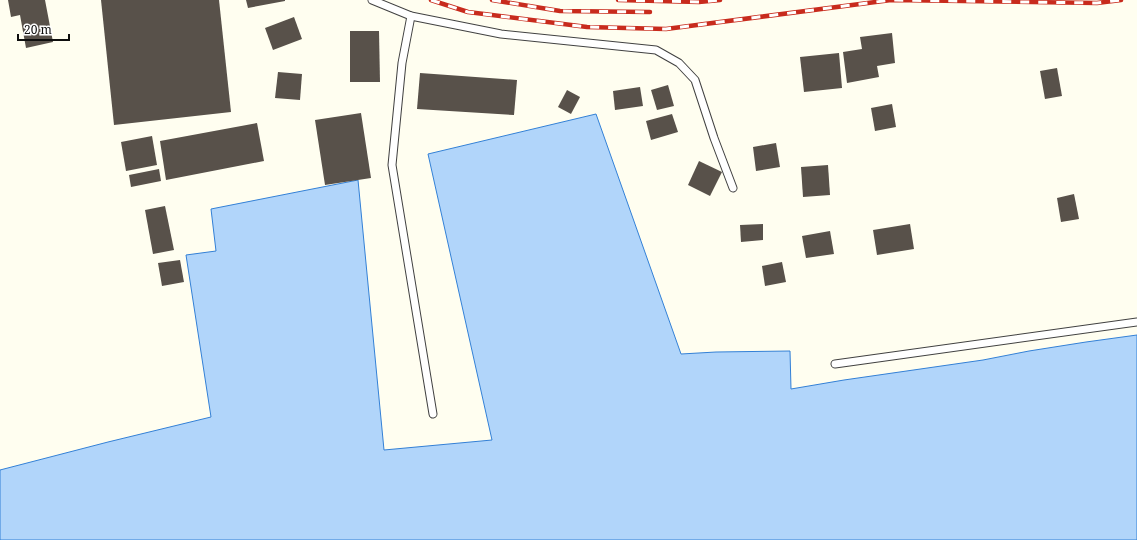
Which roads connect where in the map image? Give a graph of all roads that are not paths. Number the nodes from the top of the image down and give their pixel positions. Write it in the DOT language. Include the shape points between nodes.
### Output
graph roads {
  1 [pos="372,0"];
  2 [pos="411,16"];
  3 [pos="733,188"];
  4 [pos="1137,322"];
  5 [pos="835,364"];
  6 [pos="433,414"];
  1 -- 2 [label="lane"];
  2 -- 3 [label="lane" via="500,34 656,50 679,63 695,80"];
  2 -- 6 [label="lane" via="402,63 392,165"];
  4 -- 5 [label="lane"];
}
